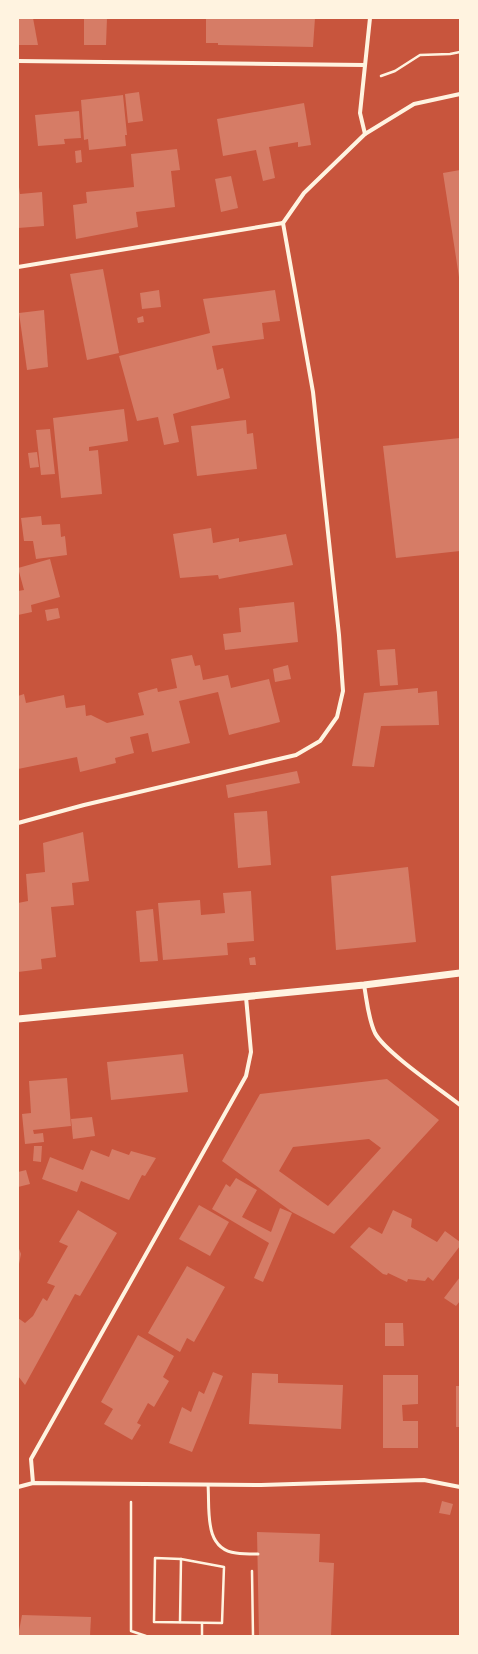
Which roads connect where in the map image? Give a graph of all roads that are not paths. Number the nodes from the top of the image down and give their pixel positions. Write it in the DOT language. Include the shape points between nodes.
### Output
graph roads {
  1 [pos="370,18"];
  2 [pos="18,62"];
  3 [pos="364,65"];
  4 [pos="460,94"];
  5 [pos="365,134"];
  6 [pos="283,223"];
  7 [pos="18,267"];
  8 [pos="18,823"];
  9 [pos="460,973"];
  10 [pos="364,985"];
  11 [pos="246,996"];
  12 [pos="18,1019"];
  13 [pos="460,1105"];
  14 [pos="33,1483"];
  15 [pos="208,1485"];
  16 [pos="460,1487"];
  17 [pos="18,1488"];
  18 [pos="258,1554"];
  1 -- 3 [label="street"];
  2 -- 3 [label="street"];
  3 -- 5 [label="street" via="360,113"];
  4 -- 5 [label="street" via="414,104"];
  5 -- 6 [label="street" via="304,193"];
  6 -- 7 [label="street"];
  6 -- 8 [label="street" via="313,392 322,470 343,691 337,717 320,740 296,754"];
  9 -- 10 [label="street"];
  10 -- 11 [label="street"];
  10 -- 13 [label="street" via="368,1012 376,1034 389,1049"];
  11 -- 12 [label="street"];
  11 -- 14 [label="street" via="251,1052 246,1076 32,1459"];
  14 -- 15 [label="street"];
  14 -- 17 [label="street"];
  15 -- 16 [label="street" via="424,1480"];
  15 -- 18 [label="lane" via="214,1541 223,1549 235,1553"];
}
